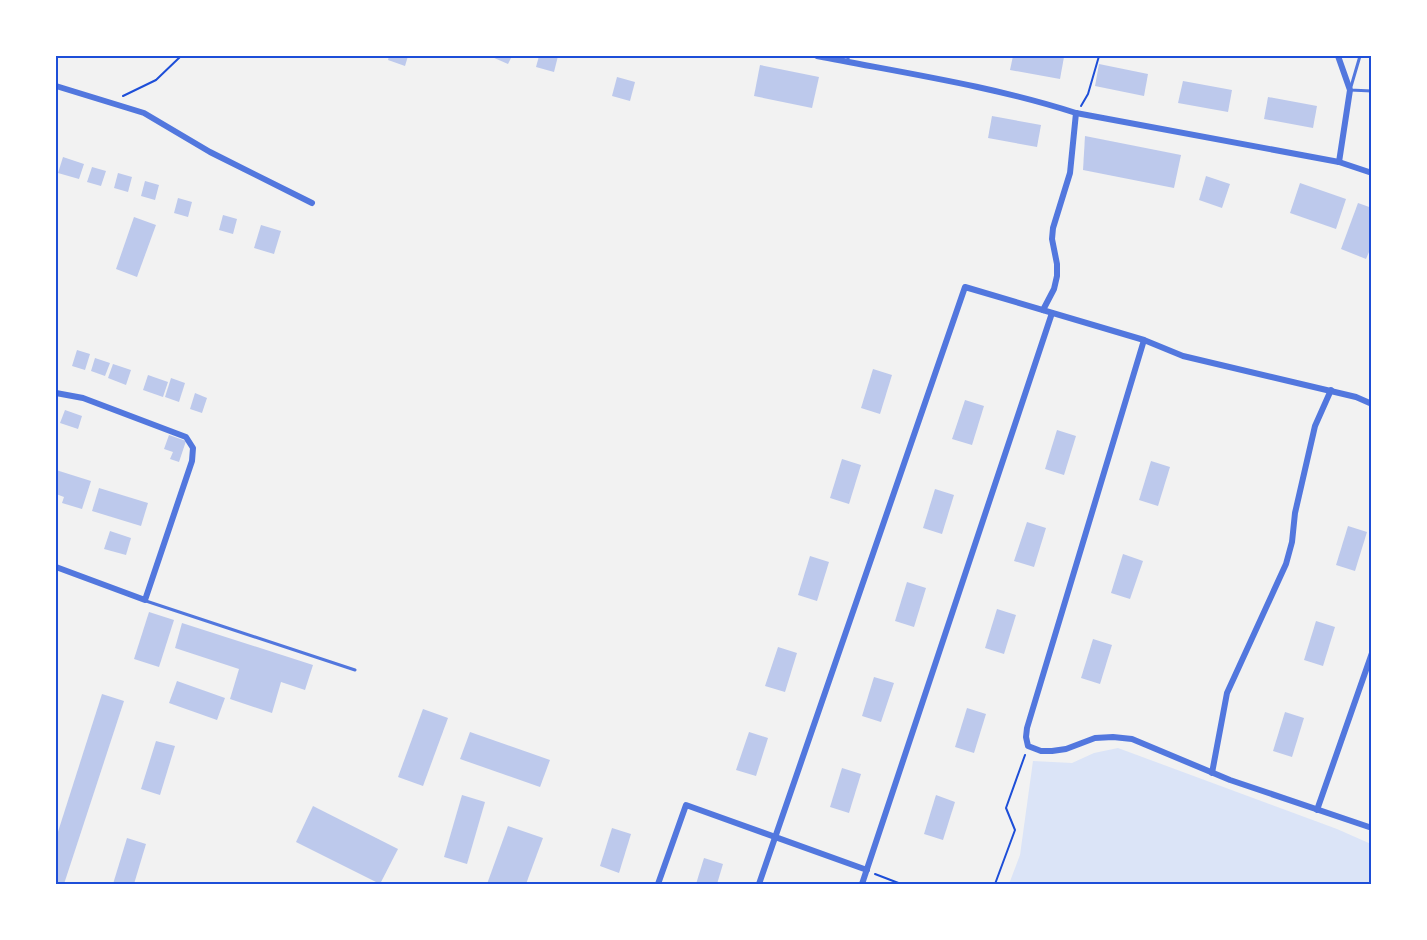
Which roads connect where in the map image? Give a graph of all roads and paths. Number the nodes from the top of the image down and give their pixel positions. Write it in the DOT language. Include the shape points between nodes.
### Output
graph roads {
  1 [pos="181,56"];
  2 [pos="817,56"];
  3 [pos="1099,56"];
  4 [pos="1338,56"];
  5 [pos="1360,56"];
  6 [pos="848,58"];
  7 [pos="56,87"];
  8 [pos="1350,90"];
  9 [pos="1371,91"];
  10 [pos="108,102"];
  11 [pos="1076,113"];
  12 [pos="1339,162"];
  13 [pos="1371,173"];
  14 [pos="312,203"];
  15 [pos="1043,310"];
  16 [pos="1052,313"];
  17 [pos="1144,340"];
  18 [pos="1331,390"];
  19 [pos="56,393"];
  20 [pos="1371,404"];
  21 [pos="56,567"];
  22 [pos="145,600"];
  23 [pos="1371,653"];
  24 [pos="355,670"];
  25 [pos="1028,746"];
  26 [pos="1212,772"];
  27 [pos="1317,810"];
  28 [pos="1371,828"];
  29 [pos="774,837"];
  30 [pos="867,870"];
  31 [pos="658,885"];
  32 [pos="759,885"];
  33 [pos="862,885"];
  34 [pos="901,885"];
  35 [pos="995,885"];
  1 -- 10 [label="path" via="156,80"];
  2 -- 6 [label="street"];
  3 -- 11 [label="path" via="1088,94"];
  4 -- 8 [label="street"];
  5 -- 8 [label="lane"];
  6 -- 11 [label="street"];
  7 -- 10 [label="street"];
  8 -- 9 [label="lane"];
  8 -- 12 [label="street"];
  10 -- 14 [label="street" via="144,113 210,152"];
  11 -- 12 [label="street"];
  11 -- 15 [label="street" via="1070,173 1053,228 1057,276"];
  12 -- 13 [label="street"];
  15 -- 16 [label="street"];
  15 -- 29 [label="street" via="965,287"];
  16 -- 17 [label="street"];
  16 -- 30 [label="street"];
  17 -- 18 [label="street" via="1183,356"];
  17 -- 25 [label="street" via="1027,728"];
  18 -- 20 [label="street"];
  18 -- 26 [label="street" via="1315,426 1286,564 1227,693"];
  19 -- 22 [label="street" via="83,398 186,436 193,448"];
  21 -- 22 [label="street"];
  22 -- 24 [label="lane"];
  23 -- 27 [label="street"];
  25 -- 26 [label="street" via="1052,751 1095,738 1132,739"];
  25 -- 35 [label="path" via="1006,808 1015,830"];
  26 -- 27 [label="street"];
  27 -- 28 [label="street"];
  29 -- 30 [label="street"];
  29 -- 31 [label="street" via="686,805"];
  29 -- 32 [label="street"];
  30 -- 33 [label="street"];
  30 -- 34 [label="path"];
}
